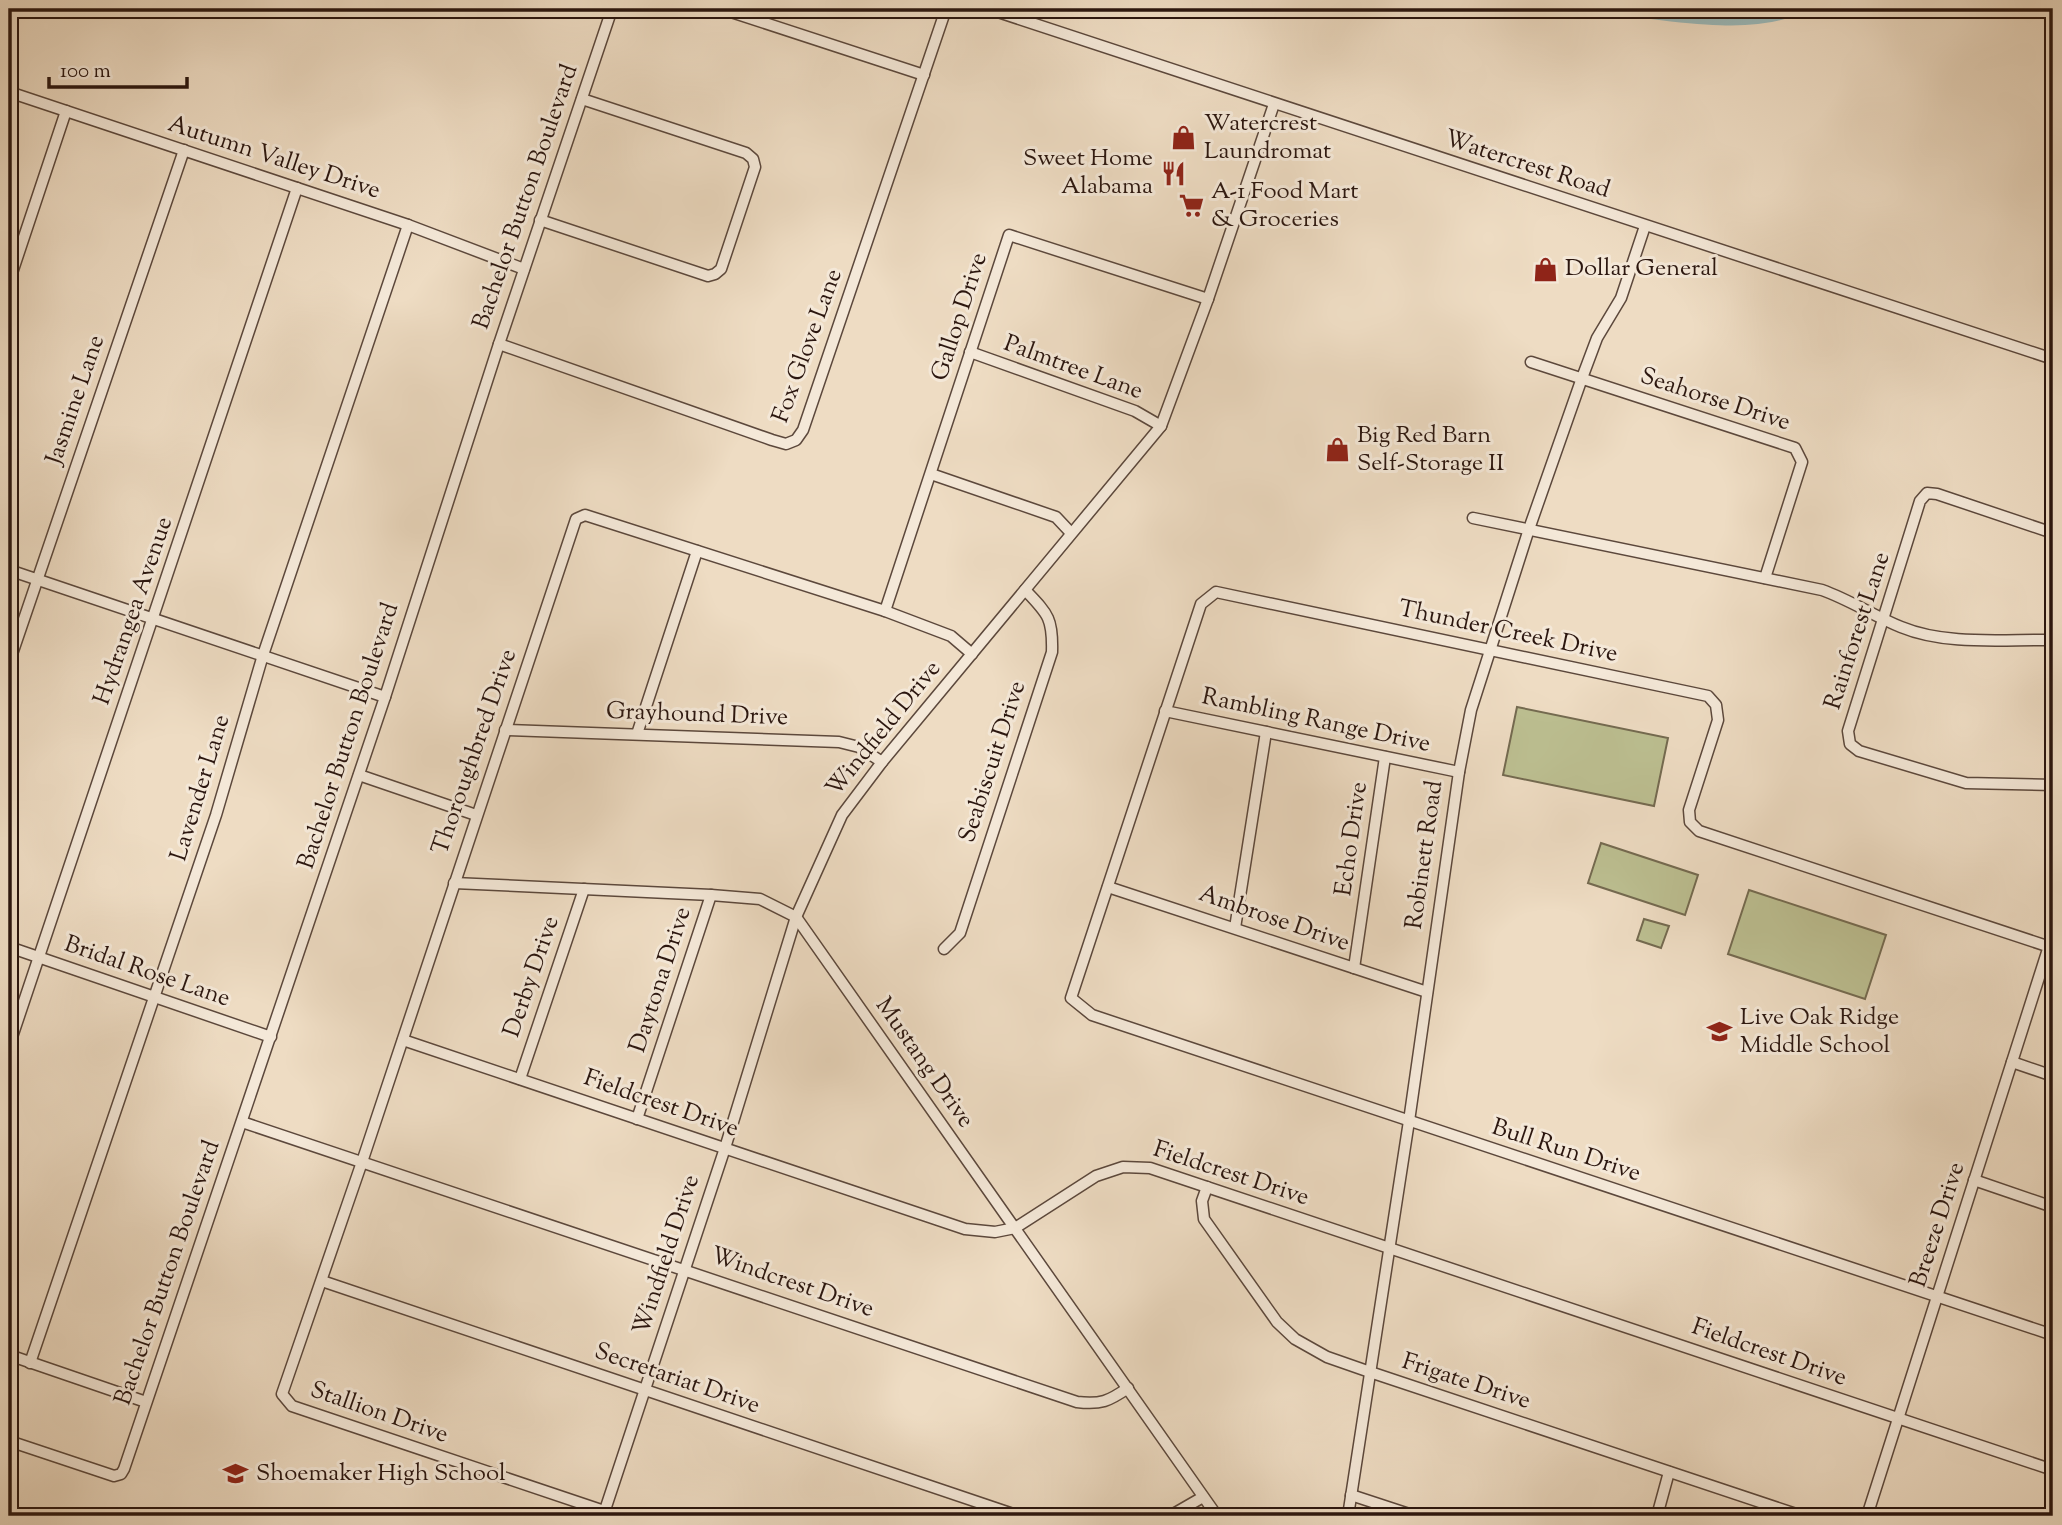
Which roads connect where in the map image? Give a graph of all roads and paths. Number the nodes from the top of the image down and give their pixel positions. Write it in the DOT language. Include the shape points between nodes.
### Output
graph roads {
  1 [pos="612,9"];
  2 [pos="722,9"];
  3 [pos="946,9"];
  4 [pos="989,9"];
  5 [pos="924,75"];
  6 [pos="9,92"];
  7 [pos="582,99"];
  8 [pos="1274,104"];
  9 [pos="66,111"];
  10 [pos="184,150"];
  11 [pos="297,188"];
  12 [pos="540,220"];
  13 [pos="408,225"];
  14 [pos="1645,226"];
  15 [pos="524,269"];
  16 [pos="9,282"];
  17 [pos="1208,299"];
  18 [pos="499,344"];
  19 [pos="970,352"];
  20 [pos="2053,359"];
  21 [pos="1531,362"];
  22 [pos="1582,378"];
  23 [pos="1161,426"];
  24 [pos="931,474"];
  25 [pos="1473,517"];
  26 [pos="1529,529"];
  27 [pos="1071,533"];
  28 [pos="2053,533"];
  29 [pos="697,551"];
  30 [pos="9,570"];
  31 [pos="1765,578"];
  32 [pos="37,579"];
  33 [pos="1025,590"];
  34 [pos="885,611"];
  35 [pos="154,618"];
  36 [pos="1885,618"];
  37 [pos="2053,640"];
  38 [pos="1490,649"];
  39 [pos="972,654"];
  40 [pos="262,655"];
  41 [pos="9,663"];
  42 [pos="386,697"];
  43 [pos="1166,711"];
  44 [pos="505,730"];
  45 [pos="1266,732"];
  46 [pos="637,734"];
  47 [pos="1385,757"];
  48 [pos="881,762"];
  49 [pos="1459,772"];
  50 [pos="359,775"];
  51 [pos="2053,785"];
  52 [pos="477,815"];
  53 [pos="453,883"];
  54 [pos="1108,887"];
  55 [pos="584,889"];
  56 [pos="712,895"];
  57 [pos="796,917"];
  58 [pos="1235,928"];
  59 [pos="9,947"];
  60 [pos="2051,947"];
  61 [pos="944,949"];
  62 [pos="39,957"];
  63 [pos="1354,968"];
  64 [pos="1427,992"];
  65 [pos="155,997"];
  66 [pos="1071,999"];
  67 [pos="271,1037"];
  68 [pos="403,1040"];
  69 [pos="9,1046"];
  70 [pos="2012,1062"];
  71 [pos="2053,1076"];
  72 [pos="520,1079"];
  73 [pos="637,1119"];
  74 [pos="1409,1121"];
  75 [pos="242,1122"];
  76 [pos="725,1148"];
  77 [pos="362,1162"];
  78 [pos="1974,1180"];
  79 [pos="1207,1187"];
  80 [pos="2053,1207"];
  81 [pos="1015,1228"];
  82 [pos="1390,1248"];
  83 [pos="685,1269"];
  84 [pos="321,1281"];
  85 [pos="1937,1296"];
  86 [pos="2053,1335"];
  87 [pos="9,1355"];
  88 [pos="30,1363"];
  89 [pos="1370,1372"];
  90 [pos="1128,1388"];
  91 [pos="644,1390"];
  92 [pos="286,1401"];
  93 [pos="146,1402"];
  94 [pos="1898,1418"];
  95 [pos="9,1441"];
  96 [pos="2053,1470"];
  97 [pos="1669,1472"];
  98 [pos="1351,1495"];
  99 [pos="1203,1497"];
  100 [pos="604,1514"];
  101 [pos="620,1516"];
  102 [pos="1019,1516"];
  103 [pos="1170,1516"];
  104 [pos="1217,1516"];
  105 [pos="1348,1516"];
  106 [pos="1415,1516"];
  107 [pos="1657,1516"];
  108 [pos="1801,1516"];
  109 [pos="1867,1516"];
  1 -- 7 [label="street, Bachelor Button Boulevard"];
  2 -- 5 [label="street"];
  3 -- 5 [label="street, Fox Glove Lane"];
  4 -- 8 [label="street, Watercrest Road"];
  5 -- 18 [label="street, Fox Glove Lane" via="796,440 786,444 772,440"];
  6 -- 9 [label="street, Autumn Valley Drive"];
  7 -- 12 [label="street, Bachelor Button Boulevard"];
  7 -- 12 [label="street" via="753,159 755,167 721,269 708,276"];
  8 -- 14 [label="street, Watercrest Road"];
  8 -- 17 [label="street, Windfield Drive"];
  9 -- 10 [label="street, Autumn Valley Drive"];
  9 -- 16 [label="street"];
  10 -- 11 [label="street, Autumn Valley Drive"];
  10 -- 32 [label="street, Jasmine Lane"];
  11 -- 13 [label="street, Autumn Valley Drive"];
  11 -- 35 [label="street, Hydrangea Avenue"];
  12 -- 15 [label="street, Bachelor Button Boulevard"];
  13 -- 15 [label="street, Autumn Valley Drive"];
  13 -- 40 [label="street, Lavender Lane"];
  14 -- 20 [label="street, Watercrest Road"];
  14 -- 22 [label="street, Robinett Road" via="1621,298 1597,338"];
  15 -- 18 [label="street, Bachelor Button Boulevard"];
  17 -- 19 [label="street, Gallop Drive" via="1009,235"];
  17 -- 23 [label="street, Windfield Drive"];
  18 -- 42 [label="street, Bachelor Button Boulevard"];
  19 -- 23 [label="street, Palmtree Lane" via="1135,411"];
  19 -- 24 [label="street, Gallop Drive"];
  21 -- 22 [label="street, Seahorse Drive"];
  22 -- 26 [label="street, Robinett Road"];
  22 -- 31 [label="street, Seahorse Drive" via="1795,449 1802,462"];
  23 -- 27 [label="street, Windfield Drive"];
  24 -- 27 [label="street" via="1056,517"];
  24 -- 34 [label="street, Gallop Drive"];
  25 -- 26 [label="street"];
  26 -- 31 [label="street"];
  26 -- 38 [label="street, Robinett Road"];
  27 -- 33 [label="street, Windfield Drive"];
  28 -- 36 [label="street, Rainforest Lane" via="1927,493 1920,502"];
  29 -- 34 [label="street, Thoroughbred Drive"];
  29 -- 44 [label="street, Thoroughbred Drive" via="585,515 576,519"];
  29 -- 46 [label="street"];
  30 -- 32 [label="street"];
  31 -- 36 [label="street" via="1822,590"];
  32 -- 35 [label="street"];
  32 -- 41 [label="street, Jasmine Lane"];
  33 -- 39 [label="street, Windfield Drive"];
  33 -- 61 [label="street, Seabiscuit Drive" via="1046,612 1052,652 960,933"];
  34 -- 39 [label="street, Thoroughbred Drive" via="951,636"];
  35 -- 40 [label="street"];
  35 -- 62 [label="street, Hydrangea Avenue"];
  36 -- 37 [label="street" via="1903,628 1937,636"];
  36 -- 51 [label="street, Rainforest Lane" via="1848,731 1850,744 1859,751 1966,783"];
  38 -- 43 [label="street, Thunder Creek Drive" via="1216,592 1201,604"];
  38 -- 49 [label="street, Robinett Road" via="1471,710"];
  38 -- 60 [label="street, Thunder Creek Drive" via="1708,696 1716,705 1717,720 1689,810 1690,822 1699,831"];
  39 -- 48 [label="street, Windfield Drive"];
  40 -- 42 [label="street"];
  40 -- 65 [label="street, Lavender Lane" via="216,815"];
  42 -- 50 [label="street, Bachelor Button Boulevard"];
  43 -- 45 [label="street, Rambling Range Drive"];
  43 -- 54 [label="street, Thunder Creek Drive"];
  44 -- 46 [label="street, Grayhound Drive"];
  44 -- 52 [label="street, Thoroughbred Drive"];
  45 -- 47 [label="street, Rambling Range Drive"];
  45 -- 58 [label="street"];
  46 -- 48 [label="street, Grayhound Drive" via="839,741 859,747"];
  47 -- 49 [label="street, Rambling Range Drive"];
  47 -- 63 [label="street, Echo Drive"];
  48 -- 57 [label="street, Windfield Drive" via="842,815"];
  49 -- 64 [label="street, Robinett Road"];
  50 -- 52 [label="street"];
  50 -- 67 [label="street, Bachelor Button Boulevard"];
  52 -- 53 [label="street, Thoroughbred Drive"];
  53 -- 55 [label="street, Mustang Drive"];
  53 -- 68 [label="street, Thoroughbred Drive"];
  54 -- 58 [label="street, Ambrose Drive"];
  54 -- 66 [label="street, Thunder Creek Drive"];
  55 -- 56 [label="street, Mustang Drive"];
  55 -- 72 [label="street, Derby Drive"];
  56 -- 57 [label="street, Mustang Drive" via="760,899"];
  56 -- 73 [label="street, Daytona Drive"];
  57 -- 76 [label="street, Windfield Drive"];
  57 -- 81 [label="street, Mustang Drive"];
  58 -- 63 [label="street, Ambrose Drive"];
  59 -- 62 [label="street, Bridal Rose Lane"];
  60 -- 70 [label="street, Breeze Drive"];
  62 -- 65 [label="street, Bridal Rose Lane"];
  62 -- 69 [label="street, Hydrangea Avenue"];
  63 -- 64 [label="street, Ambrose Drive"];
  64 -- 74 [label="street, Robinett Road"];
  65 -- 67 [label="street, Bridal Rose Lane"];
  65 -- 88 [label="street, Lavender Lane"];
  66 -- 74 [label="street, Bull Run Drive" via="1092,1016"];
  67 -- 75 [label="street, Bachelor Button Boulevard"];
  68 -- 72 [label="street, Fieldcrest Drive"];
  68 -- 77 [label="street, Thoroughbred Drive"];
  70 -- 71 [label="street"];
  70 -- 78 [label="street, Breeze Drive"];
  72 -- 73 [label="street, Fieldcrest Drive"];
  73 -- 76 [label="street, Fieldcrest Drive"];
  74 -- 82 [label="street, Robinett Road"];
  74 -- 85 [label="street, Bull Run Drive"];
  75 -- 77 [label="street, Windcrest Drive"];
  75 -- 93 [label="street, Bachelor Button Boulevard"];
  76 -- 81 [label="street, Fieldcrest Drive" via="965,1229"];
  76 -- 83 [label="street, Windfield Drive"];
  77 -- 83 [label="street, Windcrest Drive"];
  77 -- 84 [label="street, Thoroughbred Drive"];
  78 -- 80 [label="street"];
  78 -- 85 [label="street, Breeze Drive"];
  79 -- 81 [label="street, Fieldcrest Drive" via="1150,1168 1123,1167 1096,1176"];
  79 -- 82 [label="street, Fieldcrest Drive"];
  79 -- 89 [label="street, Frigate Drive" via="1202,1201 1205,1219 1278,1322 1311,1350"];
  81 -- 90 [label="street, Mustang Drive"];
  82 -- 89 [label="street, Robinett Road"];
  82 -- 94 [label="street, Fieldcrest Drive"];
  83 -- 90 [label="street, Windcrest Drive" via="1077,1402 1108,1401"];
  83 -- 91 [label="street, Windfield Drive"];
  84 -- 91 [label="street, Secretariat Drive"];
  84 -- 92 [label="street, Thoroughbred Drive" via="282,1394"];
  85 -- 86 [label="street, Bull Run Drive"];
  85 -- 94 [label="street, Breeze Drive"];
  87 -- 88 [label="street"];
  88 -- 93 [label="street"];
  89 -- 97 [label="street, Frigate Drive"];
  89 -- 98 [label="street, Robinett Road"];
  90 -- 99 [label="street, Mustang Drive"];
  91 -- 100 [label="street, Windfield Drive"];
  91 -- 102 [label="street, Secretariat Drive"];
  92 -- 100 [label="street, Stallion Drive"];
  93 -- 95 [label="street, Bachelor Button Boulevard" via="124,1469 114,1476"];
  94 -- 96 [label="street, Fieldcrest Drive"];
  94 -- 109 [label="street, Breeze Drive"];
  97 -- 107 [label="street"];
  97 -- 108 [label="street, Frigate Drive"];
  98 -- 105 [label="street, Robinett Road"];
  98 -- 106 [label="street"];
  99 -- 103 [label="street"];
  99 -- 104 [label="street, Mustang Drive"];
  100 -- 101 [label="street, Stallion Drive"];
}
